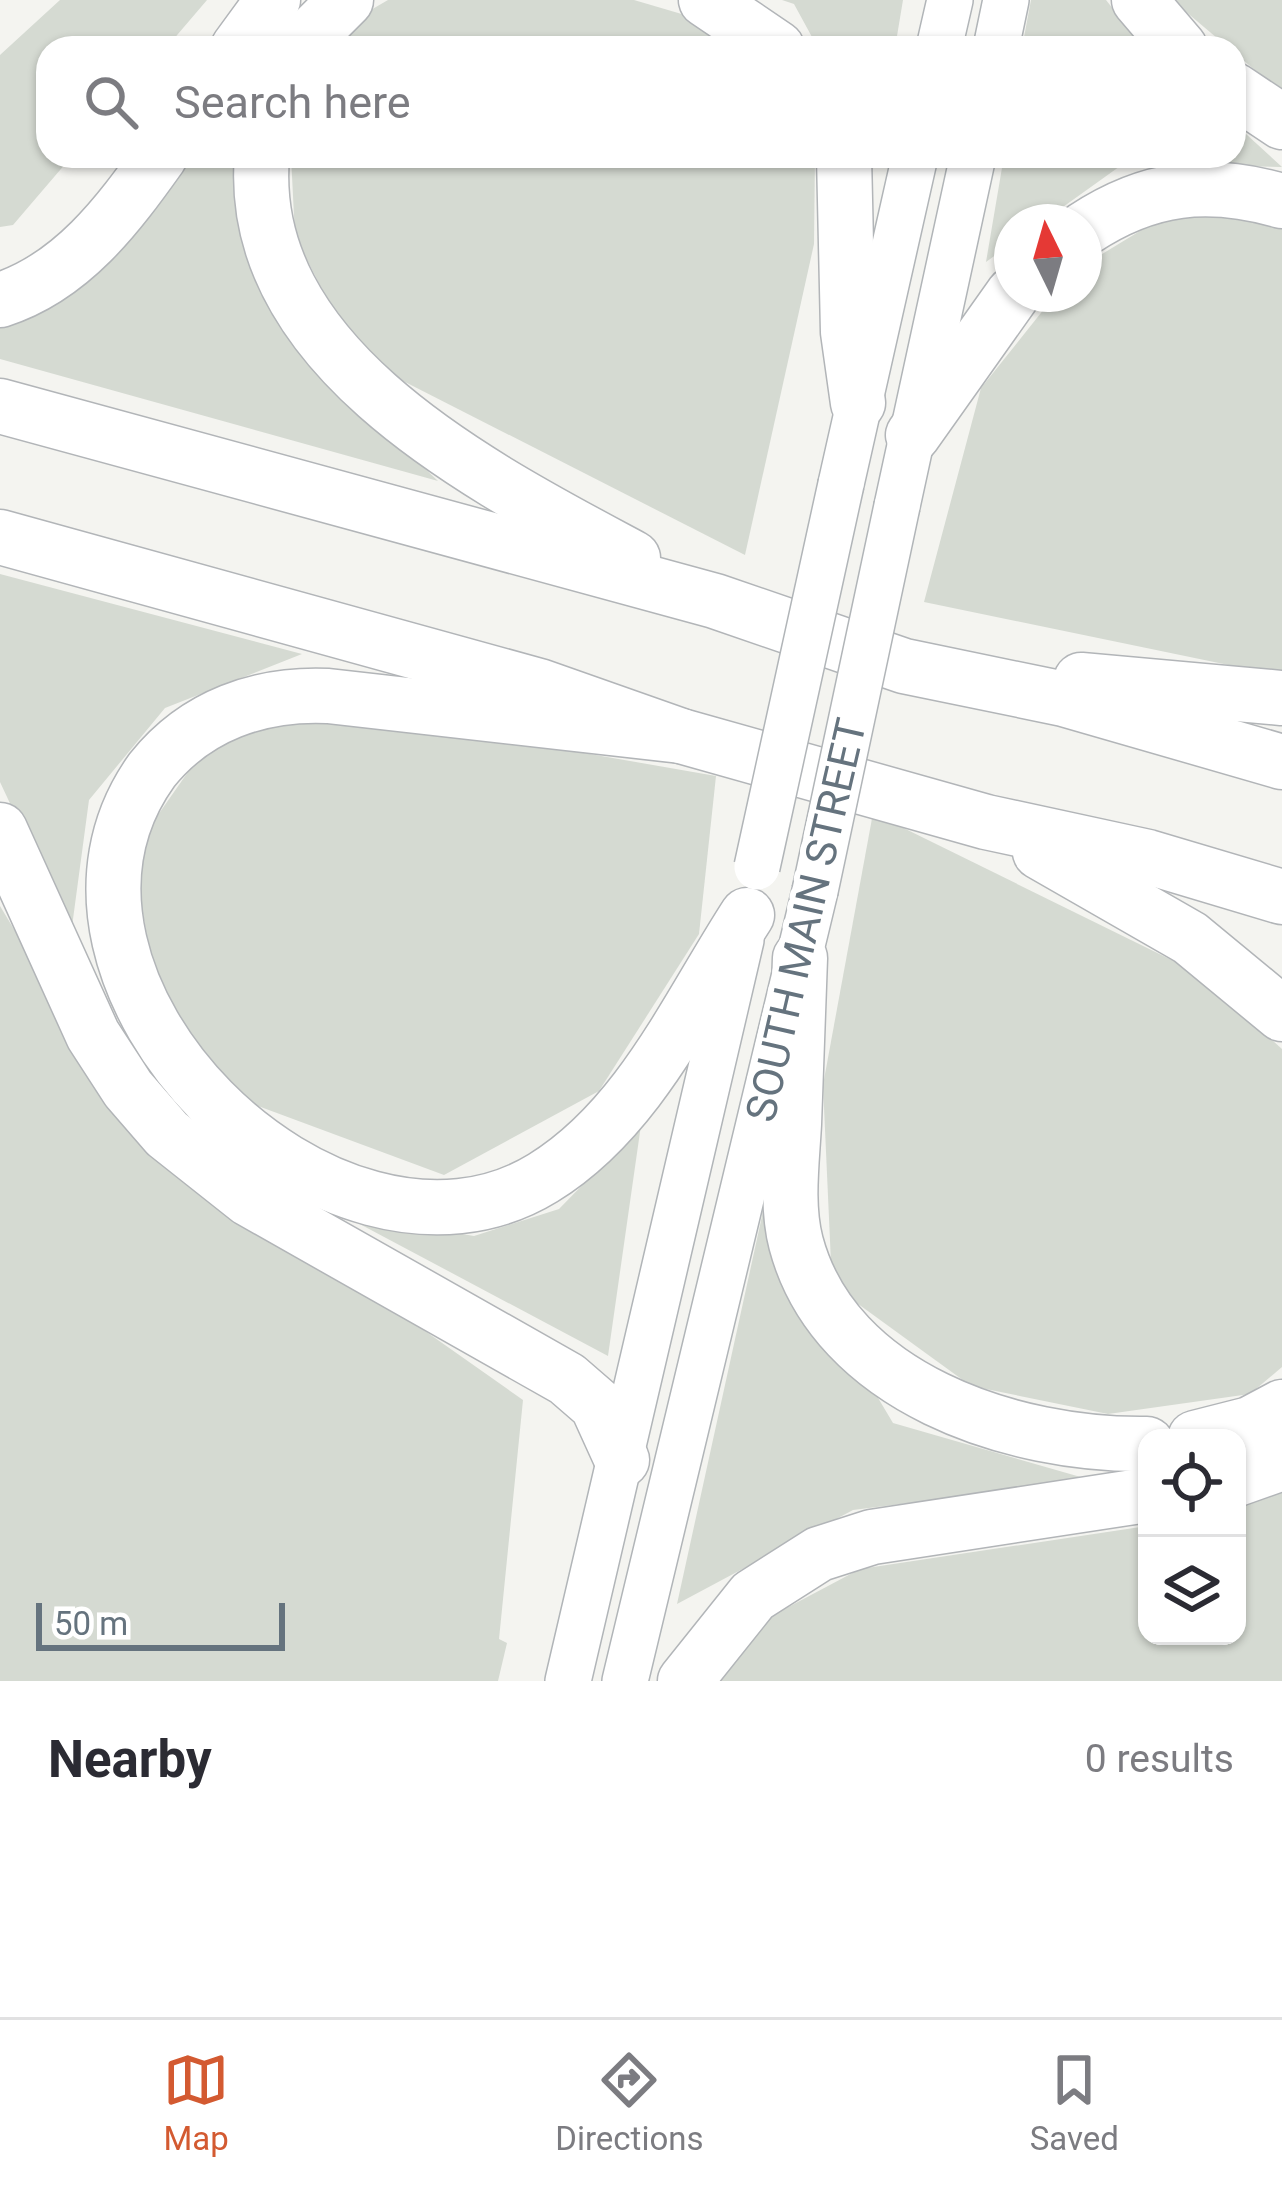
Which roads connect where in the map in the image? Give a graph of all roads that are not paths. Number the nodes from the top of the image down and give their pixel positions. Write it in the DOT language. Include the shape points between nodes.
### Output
graph roads {
  1 [pos="273,0"];
  2 [pos="346,0"];
  3 [pos="706,0"];
  4 [pos="950,0"];
  5 [pos="1006,0"];
  6 [pos="1139,0"];
  7 [pos="247,36"];
  8 [pos="310,36"];
  9 [pos="759,36"];
  10 [pos="942,36"];
  11 [pos="998,36"];
  12 [pos="1170,36"];
  13 [pos="1246,98"];
  14 [pos="1282,122"];
  15 [pos="151,168"];
  16 [pos="262,168"];
  17 [pos="844,168"];
  18 [pos="912,168"];
  19 [pos="970,168"];
  20 [pos="1282,201"];
  21 [pos="1102,220"];
  22 [pos="0,300"];
  23 [pos="1000,312"];
  24 [pos="858,404"];
  25 [pos="0,406"];
  26 [pos="913,434"];
  27 [pos="0,537"];
  28 [pos="715,601"];
  29 [pos="904,666"];
  30 [pos="1282,698"];
  31 [pos="681,736"];
  32 [pos="1282,762"];
  33 [pos="986,822"];
  34 [pos="0,830"];
  35 [pos="752,891"];
  36 [pos="1282,897"];
  37 [pos="800,958"];
  38 [pos="1282,1014"];
  39 [pos="1282,1407"];
  40 [pos="1231,1429"];
  41 [pos="1138,1443"];
  42 [pos="622,1460"];
  43 [pos="1282,1463"];
  44 [pos="1246,1476"];
  45 [pos="1138,1496"];
  46 [pos="568,1681"];
  47 [pos="625,1681"];
  48 [pos="685,1681"];
  1 -- 7 [label="highway"];
  2 -- 8 [label="highway"];
  3 -- 9 [label="highway"];
  4 -- 10 [label="main road"];
  5 -- 11 [label="main road"];
  6 -- 12 [label="highway"];
  13 -- 14 [label="highway"];
  15 -- 22 [label="highway" via="75,257"];
  16 -- 28 [label="highway" via="275,250 312,323 355,376 462,461"];
  17 -- 24 [label="highway"];
  18 -- 24 [label="main road, SOUTH MAIN STREET"];
  19 -- 26 [label="main road, SOUTH MAIN STREET"];
  20 -- 21 [label="highway" via="1191,186 1151,194"];
  23 -- 26 [label="highway"];
  24 -- 35 [label="main road, SOUTH MAIN STREET, bridge"];
  25 -- 28 [label="highway"];
  26 -- 37 [label="main road, SOUTH MAIN STREET, bridge"];
  27 -- 31 [label="highway" via="539,686"];
  28 -- 29 [label="highway"];
  29 -- 30 [label="highway"];
  29 -- 32 [label="highway" via="1064,699"];
  31 -- 33 [label="highway"];
  31 -- 35 [label="highway" via="328,696 238,707 164,754 119,820 104,894 111,952 167,1060 239,1132 332,1184 448,1207 528,1187 611,1121 657,1060"];
  33 -- 36 [label="highway" via="1148,856"];
  33 -- 38 [label="highway" via="1190,938"];
  34 -- 42 [label="highway" via="93,1035 167,1134 249,1199 567,1379 597,1405"];
  35 -- 42 [label="main road, SOUTH MAIN STREET"];
  37 -- 41 [label="highway" via="792,1220 805,1270 828,1310 900,1377 948,1405 1046,1438"];
  37 -- 47 [label="main road, SOUTH MAIN STREET"];
  39 -- 40 [label="highway"];
  42 -- 46 [label="main road, SOUTH MAIN STREET"];
  43 -- 44 [label="highway"];
  45 -- 48 [label="highway" via="872,1537 819,1554 752,1596"];
}
